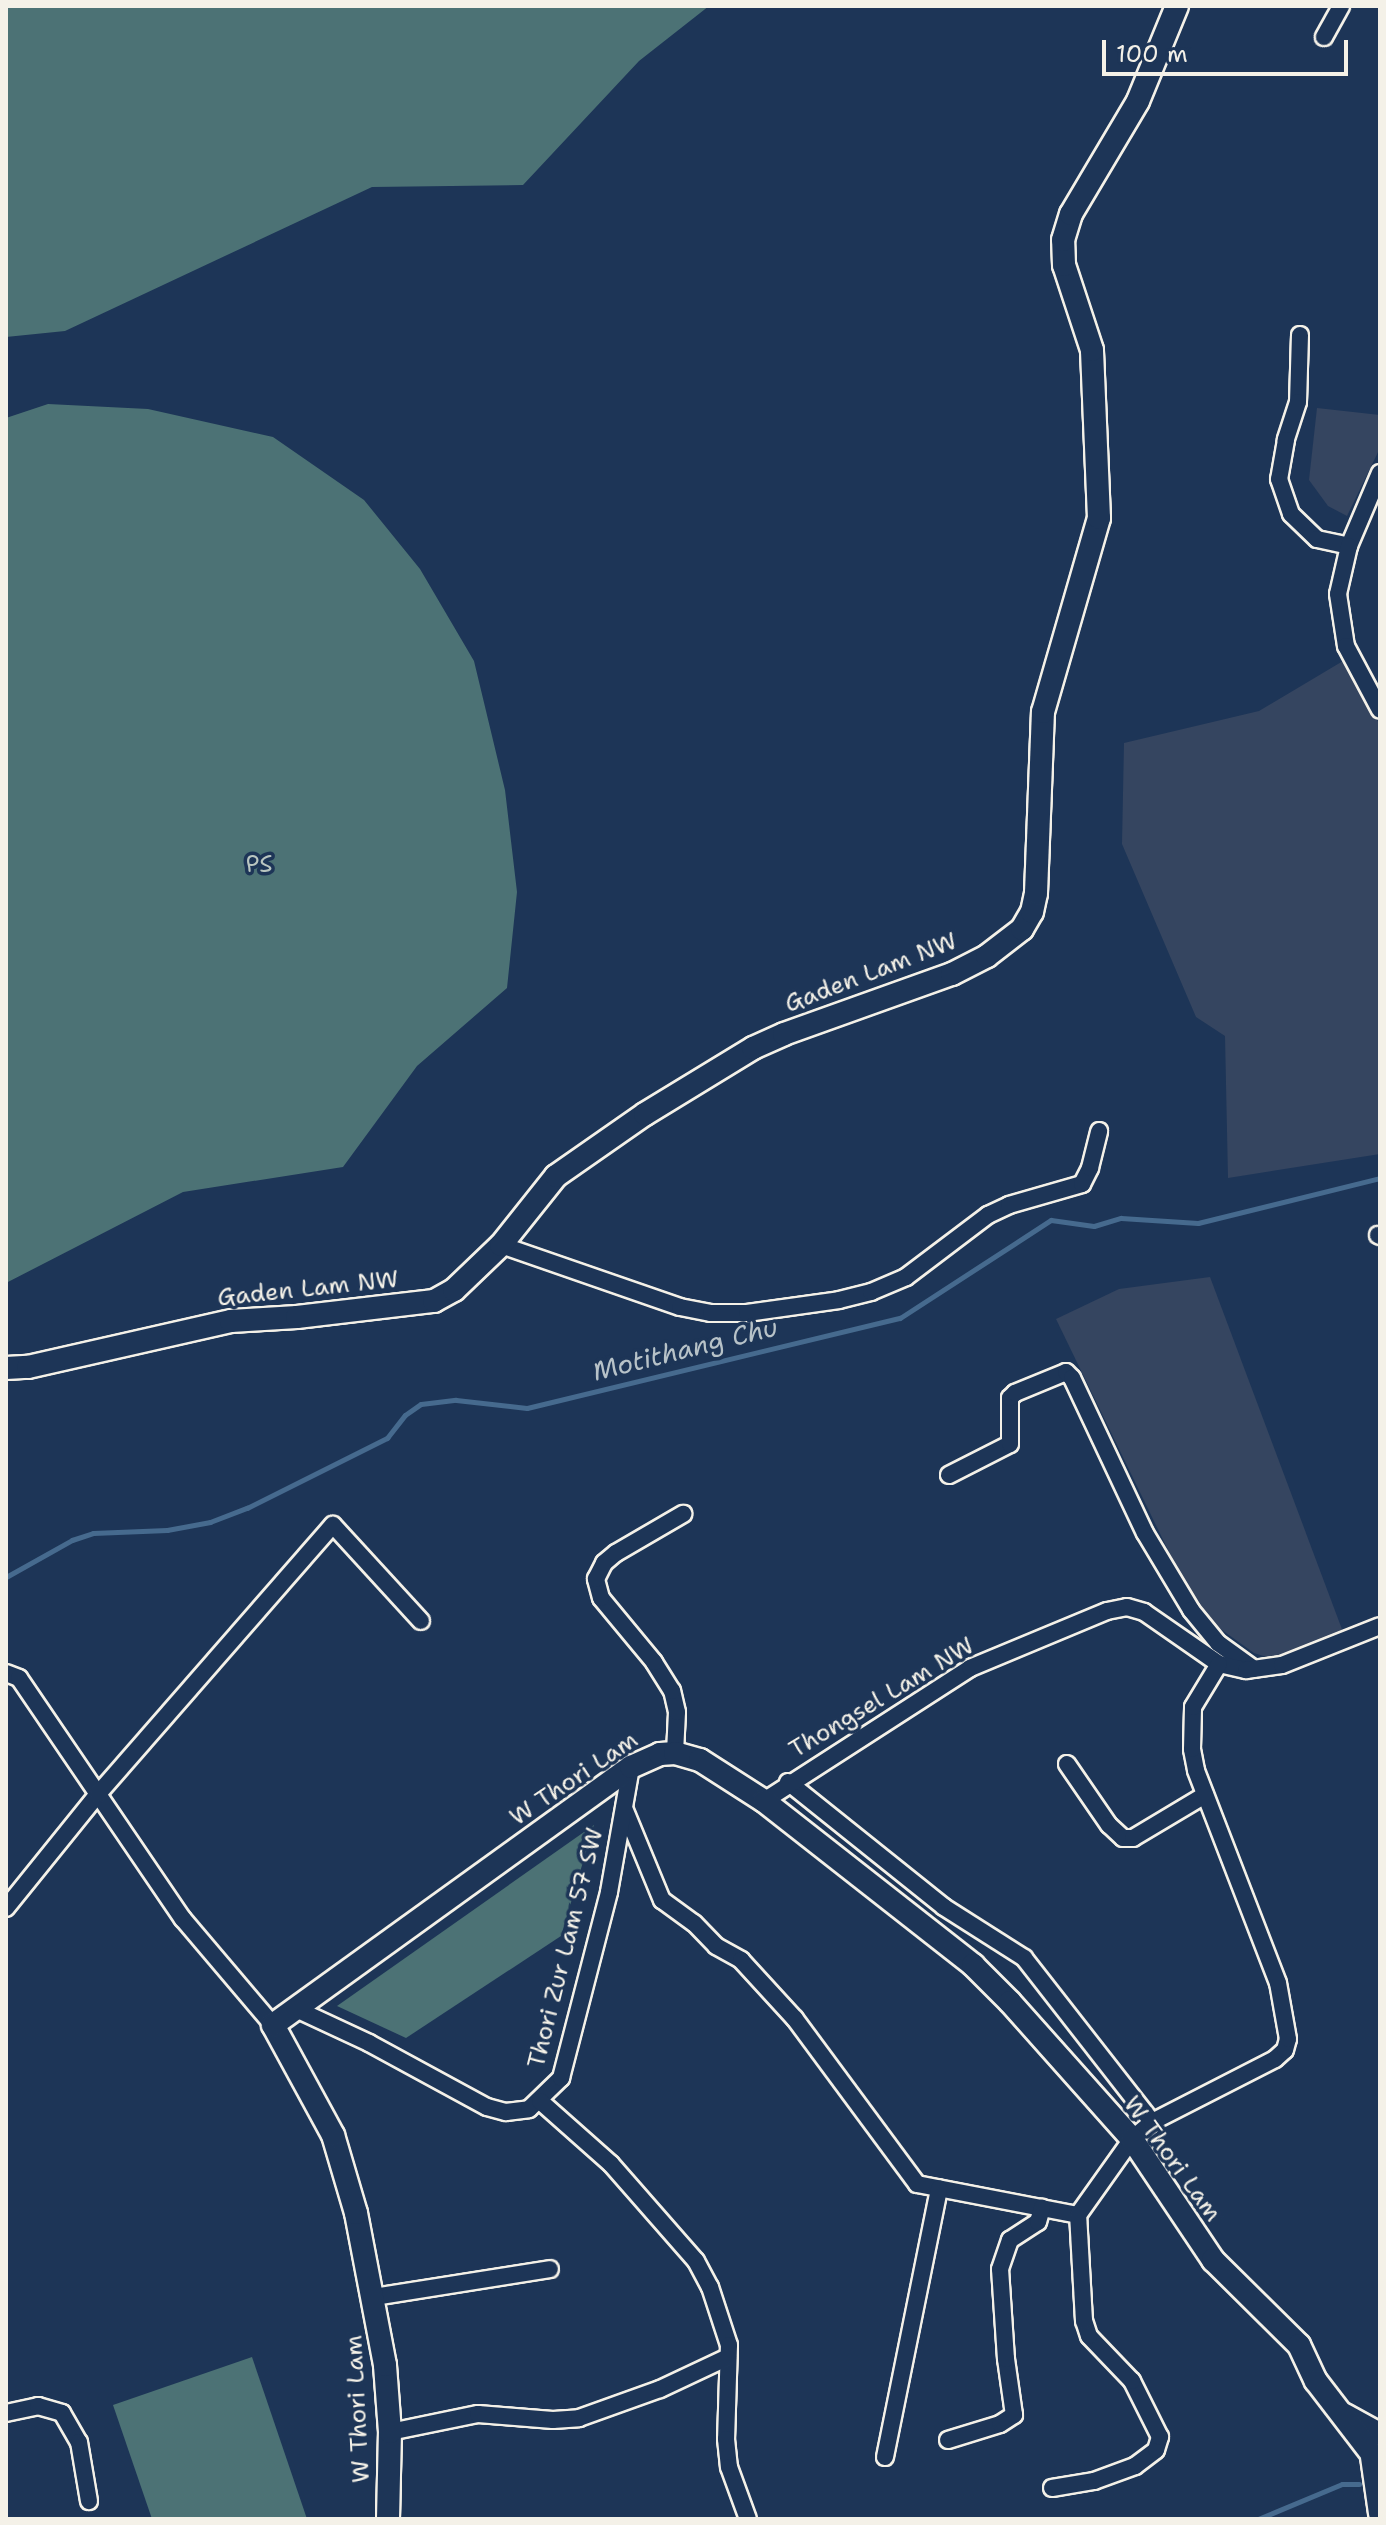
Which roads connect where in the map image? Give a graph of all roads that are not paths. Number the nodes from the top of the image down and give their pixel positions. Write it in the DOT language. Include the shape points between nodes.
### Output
graph roads {
  1 [pos="1177,6"];
  2 [pos="1341,6"];
  3 [pos="1324,37"];
  4 [pos="1300,335"];
  5 [pos="1380,473"];
  6 [pos="1349,546"];
  7 [pos="1380,710"];
  8 [pos="1099,1131"];
  9 [pos="501,1245"];
  10 [pos="6,1368"];
  11 [pos="949,1475"];
  12 [pos="683,1514"];
  13 [pos="421,1621"];
  14 [pos="1380,1626"];
  15 [pos="1219,1664"];
  16 [pos="1257,1670"];
  17 [pos="6,1673"];
  18 [pos="675,1753"];
  19 [pos="1067,1764"];
  20 [pos="631,1767"];
  21 [pos="788,1782"];
  22 [pos="98,1794"];
  23 [pos="1205,1795"];
  24 [pos="764,1801"];
  25 [pos="624,1808"];
  26 [pos="6,1908"];
  27 [pos="294,2008"];
  28 [pos="273,2025"];
  29 [pos="540,2101"];
  30 [pos="1152,2122"];
  31 [pos="1132,2139"];
  32 [pos="939,2188"];
  33 [pos="1042,2208"];
  34 [pos="1078,2215"];
  35 [pos="550,2269"];
  36 [pos="374,2297"];
  37 [pos="728,2357"];
  38 [pos="6,2413"];
  39 [pos="390,2432"];
  40 [pos="948,2440"];
  41 [pos="1376,2447"];
  42 [pos="885,2457"];
  43 [pos="1052,2488"];
  44 [pos="89,2501"];
  45 [pos="1380,2513"];
  46 [pos="388,2519"];
  47 [pos="748,2519"];
  1 -- 9 [label="main road, Gaden Lam NW" via="1138,101 1071,214 1063,240 1064,265 1092,350 1099,518 1043,712 1032,912 1007,942 952,974 784,1034 645,1114 556,1176"];
  2 -- 3 [label="street"];
  4 -- 6 [label="street" via="1298,402 1279,479 1291,514 1317,539"];
  5 -- 6 [label="street"];
  6 -- 7 [label="street" via="1339,613 1353,663"];
  8 -- 9 [label="street" via="1082,1184 988,1215 906,1277 839,1300 711,1313"];
  9 -- 10 [label="main road, Gaden Lam NW" via="454,1290 434,1301 231,1321"];
  11 -- 16 [label="street" via="1010,1444 1010,1398 1015,1393 1066,1372 1145,1533 1191,1610 1218,1643"];
  12 -- 18 [label="street" via="616,1553 596,1579 601,1598 672,1691"];
  13 -- 22 [label="street" via="333,1525"];
  14 -- 16 [label="street, Thongsel Lam NW"];
  15 -- 16 [label="street, Thongsel Lam NW"];
  15 -- 21 [label="street, Thongsel Lam NW" via="1144,1612 1127,1607 1107,1611 970,1668"];
  15 -- 23 [label="street" via="1193,1707 1190,1724"];
  17 -- 22 [label="street" via="19,1678"];
  18 -- 20 [label="main road, W Thori Lam"];
  18 -- 24 [label="main road, W Thori Lam" via="700,1760"];
  19 -- 23 [label="street" via="1123,1838 1133,1838"];
  20 -- 25 [label="street, Thori Zur Lam 57 SW"];
  20 -- 27 [label="main road, W Thori Lam"];
  21 -- 24 [label="street, Thongsel Lam NW"];
  21 -- 30 [label="street" via="944,1907 1024,1958"];
  22 -- 26 [label="street"];
  22 -- 28 [label="street" via="183,1919"];
  23 -- 30 [label="street" via="1278,1983 1288,2039 1275,2059"];
  24 -- 31 [label="main road, W Thori Lam" via="973,1965"];
  25 -- 29 [label="street, Thori Zur Lam 57 SW" via="609,1892 561,2078"];
  25 -- 32 [label="street" via="662,1900 741,1960 795,2019 917,2184"];
  27 -- 28 [label="main road, W Thori Lam"];
  27 -- 29 [label="street, Thori Zur Lam 57 SW" via="487,2107 506,2112 529,2109"];
  28 -- 36 [label="main road, W Thori Lam" via="337,2145"];
  29 -- 37 [label="street" via="611,2164 696,2261 710,2287"];
  30 -- 31 [label="street"];
  31 -- 34 [label="street"];
  31 -- 41 [label="main road, W Thori Lam" via="1213,2260 1299,2345 1337,2411"];
  32 -- 33 [label="street"];
  32 -- 42 [label="street"];
  33 -- 34 [label="street"];
  33 -- 40 [label="street" via="1038,2222 1010,2240 1000,2269 1014,2415"];
  34 -- 43 [label="street" via="1089,2336 1132,2381 1160,2437 1156,2450 1135,2466"];
  35 -- 36 [label="street"];
  36 -- 39 [label="main road, W Thori Lam"];
  37 -- 39 [label="street" via="579,2418 478,2414"];
  37 -- 47 [label="street" via="726,2439 735,2489"];
  38 -- 44 [label="street" via="38,2406 62,2413 79,2442"];
  39 -- 46 [label="main road, W Thori Lam"];
  41 -- 45 [label="main road"];
}
